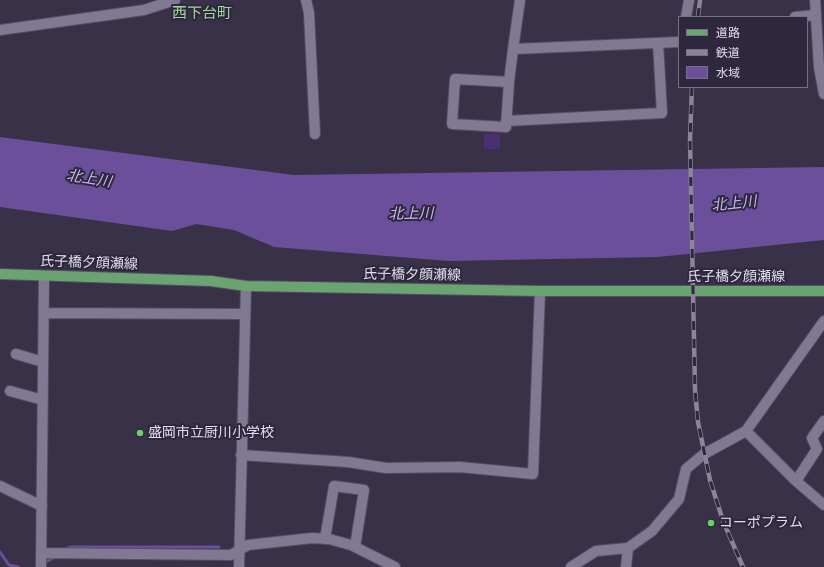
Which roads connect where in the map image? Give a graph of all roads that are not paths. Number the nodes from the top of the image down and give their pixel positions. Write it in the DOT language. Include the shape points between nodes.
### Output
graph roads {
  1 [pos="175,0"];
  2 [pos="306,0"];
  3 [pos="520,0"];
  4 [pos="689,0"];
  5 [pos="815,0"];
  6 [pos="816,15"];
  7 [pos="686,16"];
  8 [pos="806,16"];
  9 [pos="0,30"];
  10 [pos="678,42"];
  11 [pos="658,43"];
  12 [pos="513,49"];
  13 [pos="509,82"];
  14 [pos="824,94"];
  15 [pos="506,121"];
  16 [pos="315,134"];
  17 [pos="0,274"];
  18 [pos="44,276"];
  19 [pos="246,286"];
  20 [pos="540,291"];
  21 [pos="824,291"];
  22 [pos="44,313"];
  23 [pos="245,314"];
  24 [pos="824,321"];
  25 [pos="16,354"];
  26 [pos="43,362"];
  27 [pos="10,392"];
  28 [pos="43,400"];
  29 [pos="824,421"];
  30 [pos="746,431"];
  31 [pos="241,455"];
  32 [pos="796,481"];
  33 [pos="1,488"];
  34 [pos="824,505"];
  35 [pos="42,506"];
  36 [pos="325,539"];
  37 [pos="355,547"];
  38 [pos="628,548"];
  39 [pos="239,550"];
  40 [pos="41,553"];
  41 [pos="41,567"];
  42 [pos="239,567"];
  43 [pos="395,567"];
  44 [pos="571,567"];
  45 [pos="626,567"];
  1 -- 9 [label="street" via="144,10"];
  2 -- 16 [label="street" via="309,13"];
  3 -- 12 [label="street"];
  4 -- 7 [label="street"];
  5 -- 6 [label="street"];
  6 -- 8 [label="street"];
  6 -- 14 [label="street" via="819,67"];
  10 -- 11 [label="street"];
  11 -- 12 [label="street"];
  11 -- 15 [label="street" via="662,113"];
  12 -- 13 [label="street"];
  13 -- 15 [label="street"];
  13 -- 15 [label="street" via="455,79 452,124 506,127"];
  17 -- 18 [label="main road, 氏子橋夕顔瀬線"];
  18 -- 19 [label="main road, 氏子橋夕顔瀬線" via="211,281"];
  18 -- 22 [label="street"];
  19 -- 20 [label="main road, 氏子橋夕顔瀬線"];
  19 -- 23 [label="street"];
  20 -- 21 [label="main road, 氏子橋夕顔瀬線"];
  20 -- 31 [label="street" via="533,474 460,467 386,468 348,462"];
  22 -- 23 [label="street"];
  22 -- 26 [label="street"];
  23 -- 31 [label="street"];
  24 -- 30 [label="street"];
  25 -- 26 [label="street"];
  26 -- 28 [label="street"];
  27 -- 28 [label="street"];
  28 -- 35 [label="street"];
  29 -- 32 [label="street" via="812,438 817,449"];
  30 -- 32 [label="street"];
  30 -- 38 [label="street" via="695,460 686,469 679,499 675,505 652,531"];
  31 -- 39 [label="street"];
  32 -- 34 [label="street"];
  33 -- 35 [label="street"];
  35 -- 40 [label="street"];
  36 -- 37 [label="street"];
  36 -- 37 [label="street" via="334,486 364,490"];
  36 -- 39 [label="street" via="312,538 248,545"];
  37 -- 43 [label="street"];
  38 -- 44 [label="street" via="596,551"];
  38 -- 45 [label="street"];
  39 -- 40 [label="street" via="231,555"];
  39 -- 42 [label="street"];
  40 -- 41 [label="street"];
}
